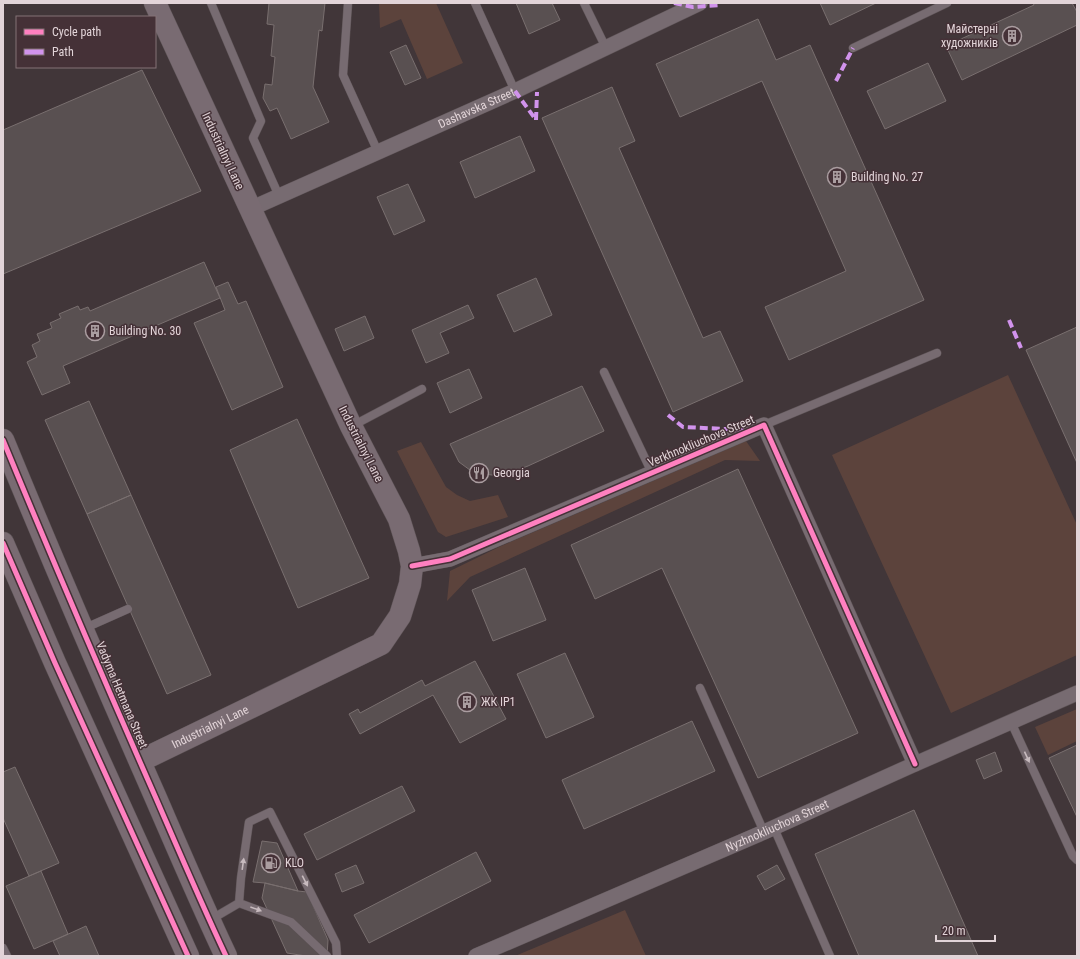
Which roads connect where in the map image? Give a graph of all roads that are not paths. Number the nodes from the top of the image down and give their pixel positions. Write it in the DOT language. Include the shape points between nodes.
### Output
graph roads {
  1 [pos="155,3"];
  2 [pos="211,3"];
  3 [pos="348,3"];
  4 [pos="476,3"];
  5 [pos="584,3"];
  6 [pos="700,3"];
  7 [pos="947,3"];
  8 [pos="606,48"];
  9 [pos="853,48"];
  10 [pos="515,92"];
  11 [pos="378,152"];
  12 [pos="280,196"];
  13 [pos="250,209"];
  14 [pos="937,353"];
  15 [pos="604,372"];
  16 [pos="422,389"];
  17 [pos="764,424"];
  18 [pos="351,426"];
  19 [pos="3,440"];
  20 [pos="652,473"];
  21 [pos="3,543"];
  22 [pos="412,566"];
  23 [pos="128,609"];
  24 [pos="82,629"];
  25 [pos="700,688"];
  26 [pos="1077,693"];
  27 [pos="1011,722"];
  28 [pos="140,761"];
  29 [pos="915,764"];
  30 [pos="769,830"];
  31 [pos="1077,860"];
  32 [pos="239,903"];
  33 [pos="209,920"];
  34 [pos="3,948"];
  35 [pos="7,956"];
  36 [pos="188,956"];
  37 [pos="226,956"];
  38 [pos="326,956"];
  39 [pos="337,956"];
  40 [pos="476,956"];
  41 [pos="830,956"];
  1 -- 13 [label="main road, Industrialnyi Lane"];
  2 -- 12 [label="lane" via="261,121 254,138"];
  3 -- 11 [label="lane" via="343,75"];
  4 -- 10 [label="lane"];
  5 -- 8 [label="lane"];
  6 -- 8 [label="street, Dashavska Street"];
  7 -- 9 [label="lane"];
  8 -- 10 [label="street, Dashavska Street"];
  10 -- 11 [label="street, Dashavska Street"];
  11 -- 12 [label="street, Dashavska Street"];
  12 -- 13 [label="street, Dashavska Street"];
  13 -- 18 [label="main road, Industrialnyi Lane"];
  14 -- 17 [label="lane"];
  15 -- 20 [label="lane"];
  16 -- 18 [label="lane"];
  17 -- 20 [label="street, Verkhnokliuchova Street"];
  17 -- 29 [label="street, Verkhnokliuchova Street"];
  18 -- 22 [label="main road, Industrialnyi Lane" via="399,519"];
  19 -- 24 [label="main road, Vadyma Hetmana Street"];
  20 -- 22 [label="street, Verkhnokliuchova Street" via="450,559"];
  21 -- 36 [label="main road"];
  22 -- 28 [label="main road, Industrialnyi Lane" via="410,584 400,616 381,644"];
  23 -- 24 [label="lane"];
  24 -- 28 [label="main road, Vadyma Hetmana Street"];
  25 -- 30 [label="lane"];
  26 -- 27 [label="street, Nyzhnokliuchova Street"];
  27 -- 29 [label="street, Nyzhnokliuchova Street"];
  27 -- 31 [label="lane, one-way"];
  28 -- 33 [label="main road, Vadyma Hetmana Street"];
  29 -- 30 [label="street, Nyzhnokliuchova Street"];
  30 -- 40 [label="street, Nyzhnokliuchova Street"];
  30 -- 41 [label="lane"];
  32 -- 33 [label="lane"];
  32 -- 38 [label="lane, one-way" via="291,922"];
  32 -- 39 [label="lane, one-way" via="249,822 270,812 336,943"];
  33 -- 37 [label="main road, Vadyma Hetmana Street"];
  34 -- 35 [label="lane"];
}
